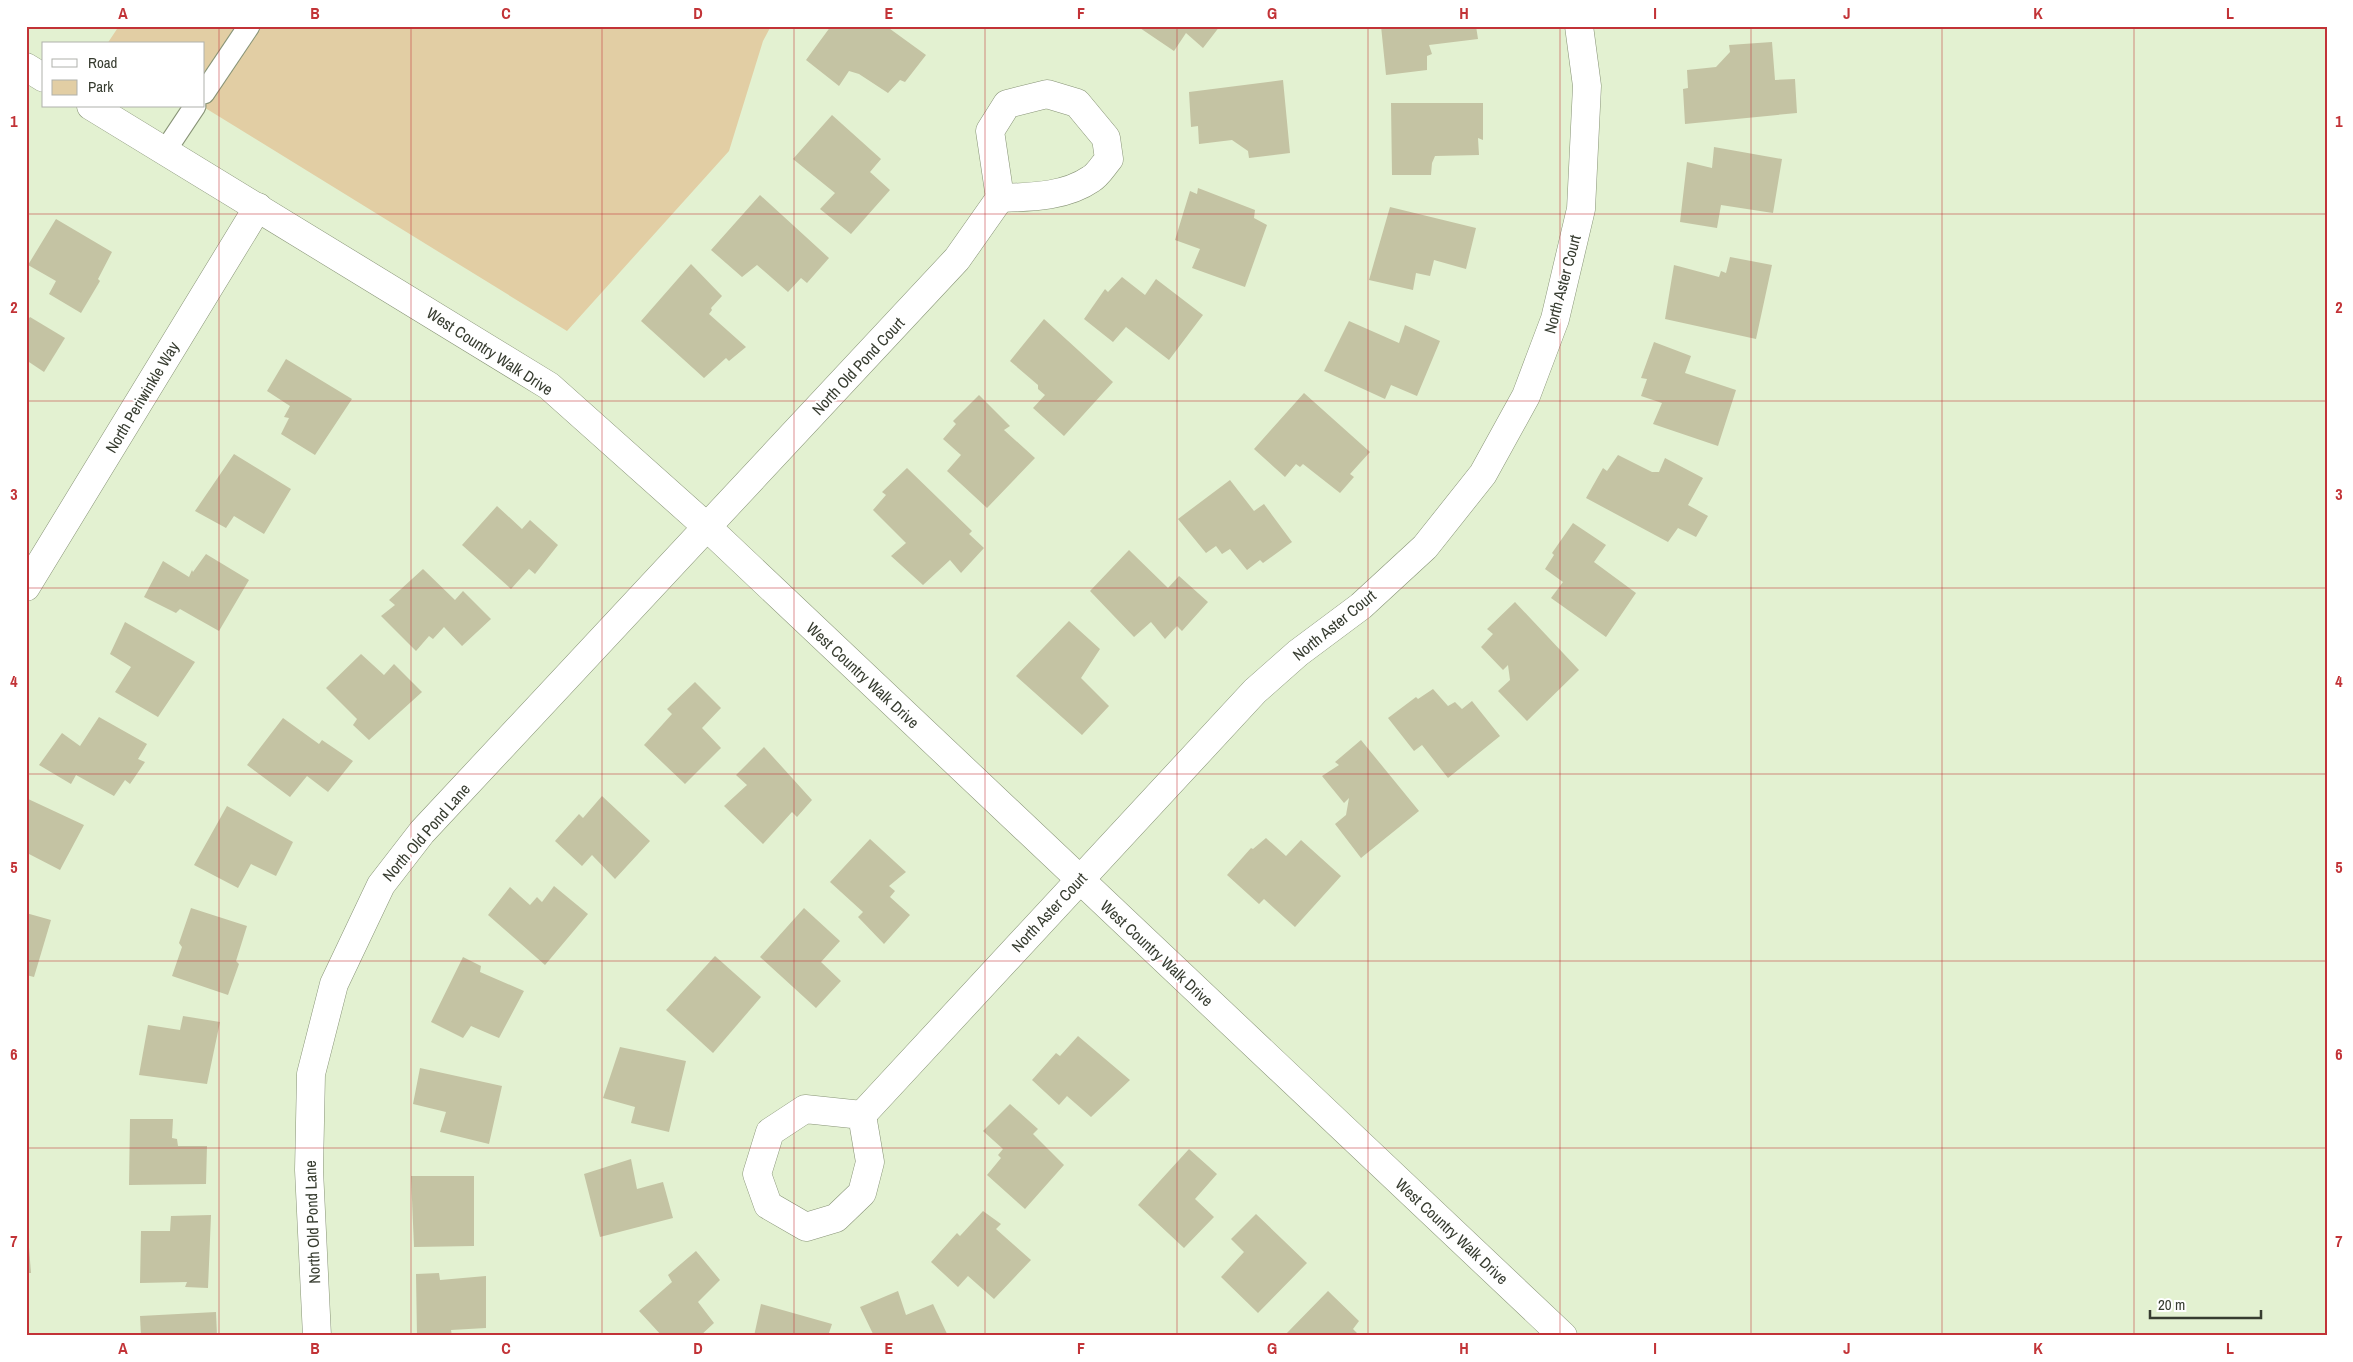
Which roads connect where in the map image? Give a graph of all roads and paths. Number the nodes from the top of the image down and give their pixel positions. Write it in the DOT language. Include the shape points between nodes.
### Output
graph roads {
  1 [pos="249,26"];
  2 [pos="1580,26"];
  3 [pos="26,67"];
  4 [pos="42,77"];
  5 [pos="205,92"];
  6 [pos="94,108"];
  7 [pos="194,108"];
  8 [pos="165,151"];
  9 [pos="1000,198"];
  10 [pos="258,207"];
  11 [pos="707,527"];
  12 [pos="26,587"];
  13 [pos="1080,879"];
  14 [pos="862,1114"];
  15 [pos="317,1336"];
  16 [pos="1563,1336"];
  1 -- 5 [label="lane"];
  2 -- 13 [label="street, North Aster Court" via="1587,86 1581,209 1555,319 1526,396 1482,474 1425,547 1361,606 1298,653 1255,692"];
  3 -- 4 [label="street"];
  6 -- 8 [label="street, West Country Walk Drive"];
  7 -- 8 [label="lane"];
  8 -- 10 [label="street, West Country Walk Drive"];
  9 -- 9 [label="street" via="990,131 1007,104 1047,94 1077,103 1106,138 1109,159 1092,179 1069,190 1032,197"];
  9 -- 11 [label="street, North Old Pond Court" via="957,259"];
  10 -- 11 [label="street, West Country Walk Drive" via="548,386"];
  10 -- 12 [label="street, North Periwinkle Way"];
  11 -- 13 [label="street, West Country Walk Drive"];
  11 -- 15 [label="street, North Old Pond Lane" via="422,832 381,885 334,984 311,1074 309,1170"];
  13 -- 14 [label="street, North Aster Court"];
  13 -- 16 [label="street, West Country Walk Drive"];
  14 -- 14 [label="street" via="806,1110 770,1132 757,1174 768,1205 806,1227 836,1218 862,1193 870,1162"];
}
